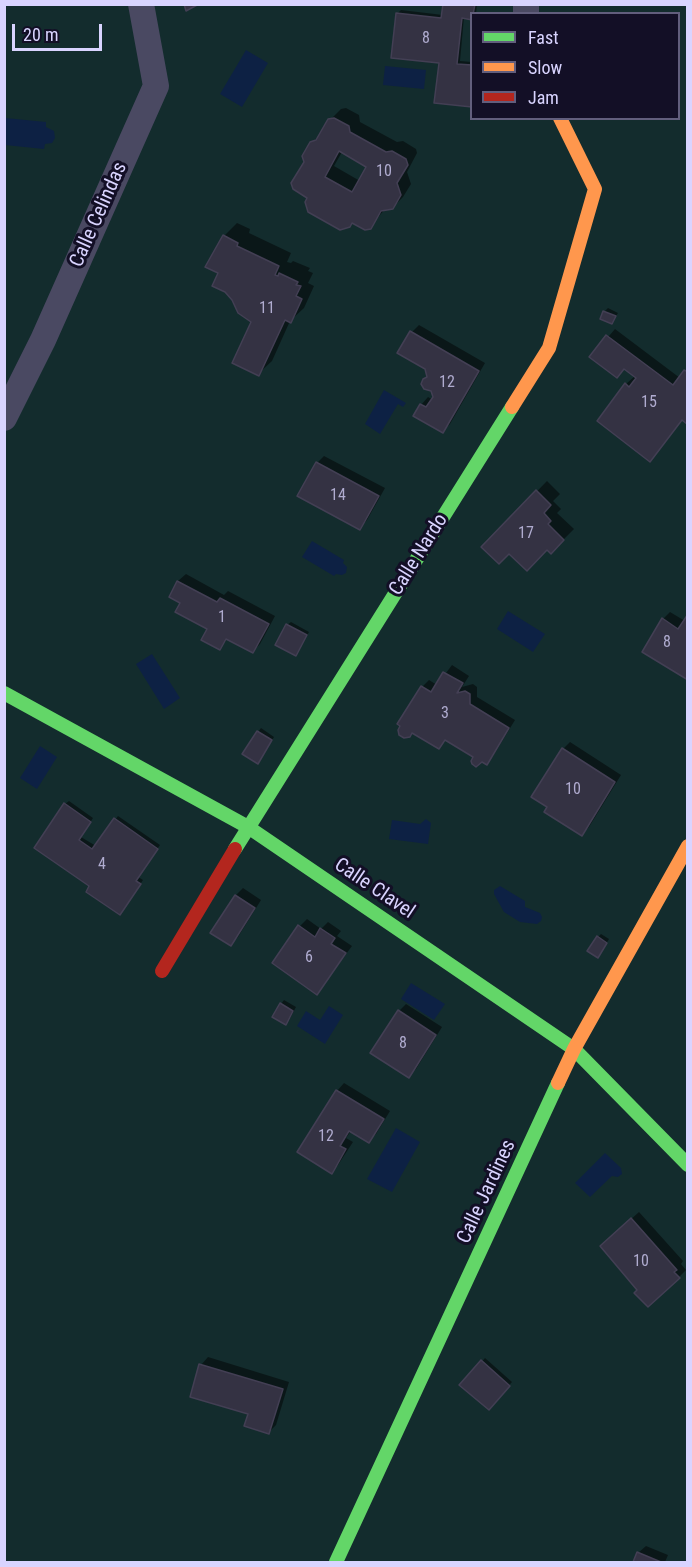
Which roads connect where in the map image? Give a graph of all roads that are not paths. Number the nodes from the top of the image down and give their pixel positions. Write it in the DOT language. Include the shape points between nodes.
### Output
graph roads {
  1 [pos="141,4"];
  2 [pos="561,120"];
  3 [pos="4,418"];
  4 [pos="4,693"];
  5 [pos="248,827"];
  6 [pos="687,846"];
  7 [pos="162,971"];
  8 [pos="574,1049"];
  9 [pos="687,1166"];
  10 [pos="336,1563"];
  1 -- 3 [label="street, Calle Celindas" via="156,86"];
  2 -- 5 [label="street, Calle Nardo" via="595,189 549,348"];
  4 -- 5 [label="street, Calle Clavel"];
  5 -- 7 [label="street, Calle Nardo"];
  5 -- 8 [label="street, Calle Clavel"];
  6 -- 8 [label="street, Calle Jardines"];
  8 -- 9 [label="street, Calle Clavel"];
  8 -- 10 [label="street, Calle Jardines"];
}
